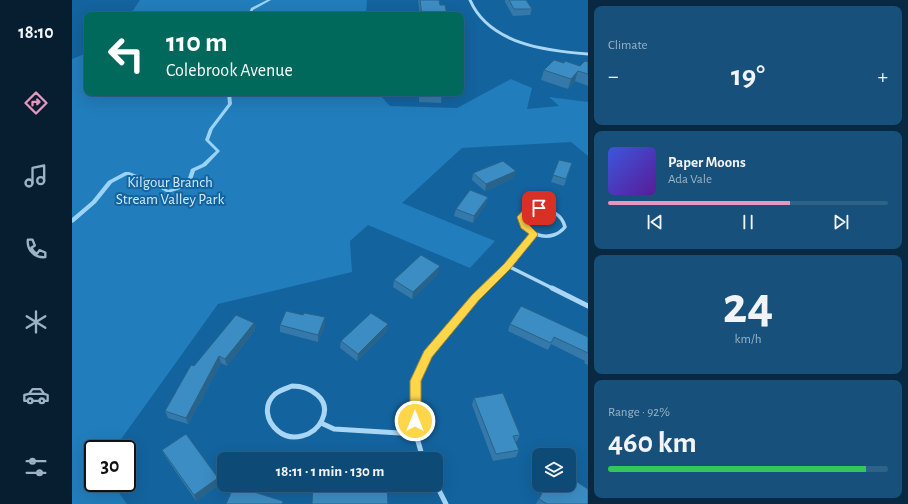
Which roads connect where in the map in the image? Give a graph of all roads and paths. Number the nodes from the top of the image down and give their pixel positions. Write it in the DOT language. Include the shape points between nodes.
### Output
graph roads {
  1 [pos="470,0"];
  2 [pos="588,54"];
  3 [pos="534,234"];
  4 [pos="508,266"];
  5 [pos="588,306"];
  6 [pos="321,423"];
  7 [pos="416,434"];
  8 [pos="421,452"];
  9 [pos="440,492"];
  10 [pos="446,504"];
  1 -- 2 [label="street" via="483,21 510,37 570,53"];
  3 -- 3 [label="street" via="554,236 563,231 565,227 562,218 552,211 539,208 528,210 522,217 522,222"];
  3 -- 4 [label="street"];
  4 -- 5 [label="street"];
  4 -- 7 [label="street" via="475,298 428,354 415,381"];
  6 -- 6 [label="street" via="324,407 309,388 284,388 276,392 267,406 269,422 274,429 289,437 308,435"];
  6 -- 7 [label="street" via="334,429"];
  7 -- 8 [label="street"];
  9 -- 10 [label="street"];
}
